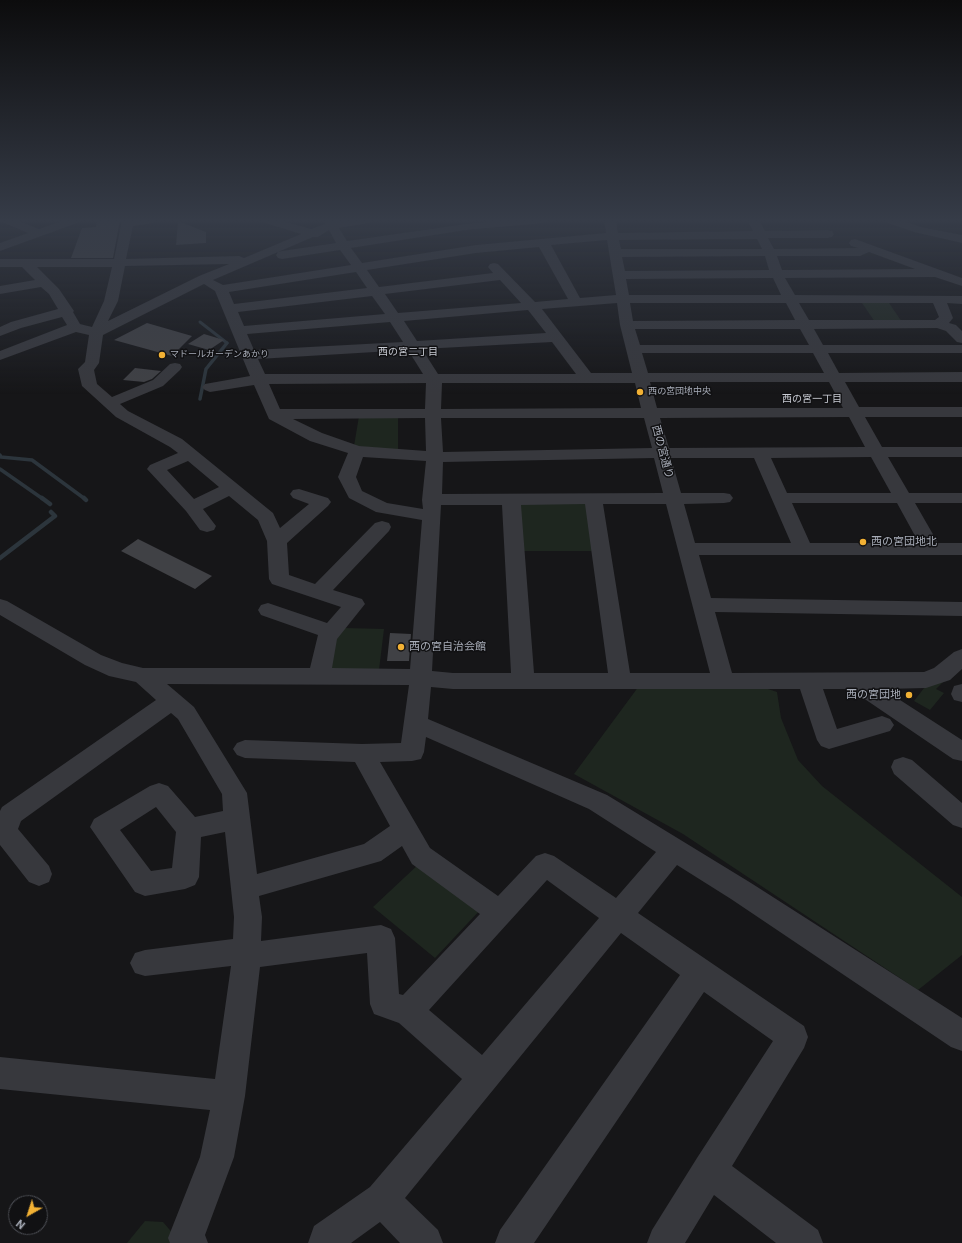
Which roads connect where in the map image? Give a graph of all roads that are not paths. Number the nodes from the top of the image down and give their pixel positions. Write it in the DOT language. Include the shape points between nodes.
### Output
graph roads {
  1 [pos="41,278"];
  2 [pos="116,278"];
  3 [pos="209,278"];
  4 [pos="293,278"];
  5 [pos="366,278"];
  6 [pos="487,278"];
  7 [pos="505,278"];
  8 [pos="563,278"];
  9 [pos="619,278"];
  10 [pos="779,278"];
  11 [pos="951,278"];
  12 [pos="204,280"];
  13 [pos="45,282"];
  14 [pos="962,282"];
  15 [pos="221,289"];
  16 [pos="0,290"];
  17 [pos="376,292"];
  18 [pos="169,297"];
  19 [pos="622,299"];
  20 [pos="790,299"];
  21 [pos="938,299"];
  22 [pos="962,300"];
  23 [pos="111,302"];
  24 [pos="576,302"];
  25 [pos="532,306"];
  26 [pos="229,309"];
  27 [pos="67,311"];
  28 [pos="394,318"];
  29 [pos="804,324"];
  30 [pos="938,324"];
  31 [pos="627,325"];
  32 [pos="75,327"];
  33 [pos="238,331"];
  34 [pos="0,332"];
  35 [pos="96,333"];
  36 [pos="556,337"];
  37 [pos="962,339"];
  38 [pos="413,346"];
  39 [pos="634,349"];
  40 [pos="962,349"];
  41 [pos="818,350"];
  42 [pos="249,355"];
  43 [pos="0,356"];
  44 [pos="175,367"];
  45 [pos="834,377"];
  46 [pos="962,377"];
  47 [pos="587,378"];
  48 [pos="642,378"];
  49 [pos="260,379"];
  50 [pos="434,379"];
  51 [pos="158,383"];
  52 [pos="176,387"];
  53 [pos="210,387"];
  54 [pos="110,403"];
  55 [pos="854,412"];
  56 [pos="962,412"];
  57 [pos="651,413"];
  58 [pos="274,414"];
  59 [pos="433,415"];
  60 [pos="357,451"];
  61 [pos="877,452"];
  62 [pos="962,452"];
  63 [pos="662,453"];
  64 [pos="760,453"];
  65 [pos="190,454"];
  66 [pos="435,457"];
  67 [pos="231,488"];
  68 [pos="299,494"];
  69 [pos="902,497"];
  70 [pos="674,498"];
  71 [pos="724,498"];
  72 [pos="781,498"];
  73 [pos="962,498"];
  74 [pos="511,499"];
  75 [pos="593,499"];
  76 [pos="192,507"];
  77 [pos="431,508"];
  78 [pos="207,526"];
  79 [pos="382,527"];
  80 [pos="277,541"];
  81 [pos="803,548"];
  82 [pos="931,548"];
  83 [pos="688,549"];
  84 [pos="962,549"];
  85 [pos="319,592"];
  86 [pos="702,605"];
  87 [pos="0,606"];
  88 [pos="962,609"];
  89 [pos="268,610"];
  90 [pos="331,632"];
  91 [pos="962,657"];
  92 [pos="143,676"];
  93 [pos="320,676"];
  94 [pos="421,677"];
  95 [pos="523,681"];
  96 [pos="620,681"];
  97 [pos="723,681"];
  98 [pos="809,681"];
  99 [pos="856,681"];
  100 [pos="172,701"];
  101 [pos="415,723"];
  102 [pos="882,724"];
  103 [pos="245,749"];
  104 [pos="962,752"];
  105 [pos="362,753"];
  106 [pos="903,767"];
  107 [pos="962,818"];
  108 [pos="237,819"];
  109 [pos="406,829"];
  110 [pos="189,830"];
  111 [pos="674,849"];
  112 [pos="39,874"];
  113 [pos="244,889"];
  114 [pos="500,913"];
  115 [pos="619,917"];
  116 [pos="247,953"];
  117 [pos="145,964"];
  118 [pos="700,972"];
  119 [pos="408,1011"];
  120 [pos="962,1036"];
  121 [pos="0,1073"];
  122 [pos="484,1078"];
  123 [pos="229,1096"];
  124 [pos="709,1170"];
  125 [pos="382,1199"];
  126 [pos="190,1243"];
  127 [pos="326,1243"];
  128 [pos="425,1243"];
  129 [pos="513,1243"];
  130 [pos="665,1243"];
  131 [pos="805,1243"];
  1 -- 13 [label="street"];
  2 -- 23 [label="street"];
  3 -- 12 [label="street"];
  4 -- 15 [label="street"];
  5 -- 17 [label="street"];
  6 -- 17 [label="street"];
  7 -- 25 [label="street"];
  8 -- 24 [label="street"];
  9 -- 19 [label="street, 西の宮通り"];
  10 -- 20 [label="street"];
  11 -- 14 [label="street"];
  12 -- 15 [label="street"];
  12 -- 18 [label="street"];
  13 -- 16 [label="street"];
  13 -- 27 [label="street"];
  15 -- 26 [label="street"];
  17 -- 26 [label="street"];
  17 -- 28 [label="street"];
  18 -- 23 [label="street"];
  18 -- 35 [label="street"];
  19 -- 20 [label="street"];
  19 -- 24 [label="street"];
  19 -- 31 [label="street, 西の宮通り"];
  20 -- 21 [label="street"];
  20 -- 29 [label="street"];
  21 -- 22 [label="street"];
  21 -- 30 [label="street" via="946,318"];
  23 -- 35 [label="street"];
  24 -- 25 [label="street"];
  25 -- 28 [label="street"];
  25 -- 36 [label="street"];
  26 -- 33 [label="street"];
  27 -- 32 [label="street"];
  27 -- 34 [label="street"];
  28 -- 33 [label="street"];
  28 -- 38 [label="street"];
  29 -- 30 [label="street"];
  29 -- 31 [label="street"];
  29 -- 41 [label="street"];
  30 -- 37 [label="street" via="951,328"];
  31 -- 39 [label="street, 西の宮通り"];
  32 -- 35 [label="street"];
  32 -- 43 [label="street"];
  33 -- 42 [label="street"];
  35 -- 54 [label="street" via="92,363 86,372 90,386"];
  36 -- 38 [label="street"];
  36 -- 47 [label="street"];
  38 -- 42 [label="street"];
  38 -- 50 [label="street"];
  39 -- 41 [label="street"];
  39 -- 48 [label="street, 西の宮通り"];
  40 -- 41 [label="street"];
  41 -- 45 [label="street"];
  42 -- 49 [label="street"];
  44 -- 51 [label="street"];
  45 -- 46 [label="street"];
  45 -- 48 [label="street"];
  45 -- 55 [label="street"];
  47 -- 48 [label="street"];
  47 -- 50 [label="street"];
  48 -- 57 [label="street, 西の宮通り"];
  49 -- 50 [label="street"];
  49 -- 53 [label="street"];
  49 -- 58 [label="street"];
  50 -- 59 [label="street"];
  51 -- 52 [label="street"];
  51 -- 54 [label="street"];
  54 -- 65 [label="street" via="122,414 176,443"];
  55 -- 56 [label="street"];
  55 -- 57 [label="street"];
  55 -- 61 [label="street"];
  57 -- 59 [label="street"];
  57 -- 63 [label="street, 西の宮通り"];
  58 -- 59 [label="street"];
  58 -- 60 [label="street" via="316,437"];
  59 -- 66 [label="street"];
  60 -- 66 [label="street"];
  60 -- 77 [label="street" via="347,477 355,494 382,508"];
  61 -- 62 [label="street"];
  61 -- 64 [label="street"];
  61 -- 69 [label="street"];
  63 -- 64 [label="street"];
  63 -- 66 [label="street"];
  63 -- 70 [label="street, 西の宮通り"];
  64 -- 72 [label="street"];
  65 -- 67 [label="street"];
  65 -- 76 [label="street" via="156,469"];
  66 -- 77 [label="street"];
  67 -- 76 [label="street"];
  67 -- 80 [label="street" via="266,517"];
  68 -- 80 [label="street" via="322,502"];
  69 -- 72 [label="street"];
  69 -- 73 [label="street"];
  69 -- 82 [label="street"];
  70 -- 71 [label="street"];
  70 -- 75 [label="street"];
  70 -- 83 [label="street, 西の宮通り"];
  72 -- 81 [label="street"];
  74 -- 75 [label="street"];
  74 -- 77 [label="street"];
  74 -- 95 [label="street"];
  75 -- 96 [label="street"];
  76 -- 78 [label="street"];
  77 -- 94 [label="street"];
  79 -- 85 [label="street"];
  80 -- 85 [label="street" via="279,580"];
  81 -- 82 [label="street"];
  81 -- 83 [label="street"];
  82 -- 84 [label="street"];
  83 -- 86 [label="street, 西の宮通り"];
  85 -- 90 [label="street" via="356,604"];
  86 -- 88 [label="street"];
  86 -- 97 [label="street, 西の宮通り"];
  87 -- 92 [label="street" via="93,660"];
  89 -- 90 [label="street"];
  90 -- 93 [label="street" via="327,637"];
  91 -- 99 [label="street" via="942,674 926,680"];
  92 -- 93 [label="street"];
  92 -- 100 [label="street"];
  93 -- 94 [label="street"];
  94 -- 95 [label="street" via="453,681"];
  94 -- 101 [label="street"];
  95 -- 96 [label="street"];
  96 -- 97 [label="street"];
  97 -- 98 [label="street"];
  98 -- 99 [label="street"];
  98 -- 102 [label="street" via="830,740"];
  99 -- 104 [label="street"];
  100 -- 108 [label="street" via="186,713 234,793"];
  100 -- 112 [label="street" via="12,814 4,831"];
  101 -- 105 [label="street" via="412,752"];
  101 -- 111 [label="street" via="598,802"];
  103 -- 105 [label="street"];
  105 -- 109 [label="street"];
  106 -- 107 [label="street"];
  108 -- 110 [label="street"];
  108 -- 113 [label="street"];
  109 -- 113 [label="street" via="372,853"];
  109 -- 114 [label="street" via="421,856"];
  111 -- 115 [label="street"];
  111 -- 120 [label="street"];
  113 -- 116 [label="street" via="248,917"];
  114 -- 115 [label="street" via="545,864"];
  114 -- 119 [label="street"];
  115 -- 118 [label="street"];
  115 -- 122 [label="street"];
  116 -- 117 [label="street"];
  116 -- 119 [label="street" via="381,938 385,1004"];
  116 -- 123 [label="street"];
  118 -- 124 [label="street" via="793,1037"];
  118 -- 129 [label="street"];
  119 -- 122 [label="street"];
  121 -- 123 [label="street"];
  122 -- 125 [label="street"];
  123 -- 126 [label="street" via="217,1157 186,1238"];
  124 -- 130 [label="street"];
  124 -- 131 [label="street"];
  125 -- 127 [label="street"];
  125 -- 128 [label="street"];
}
